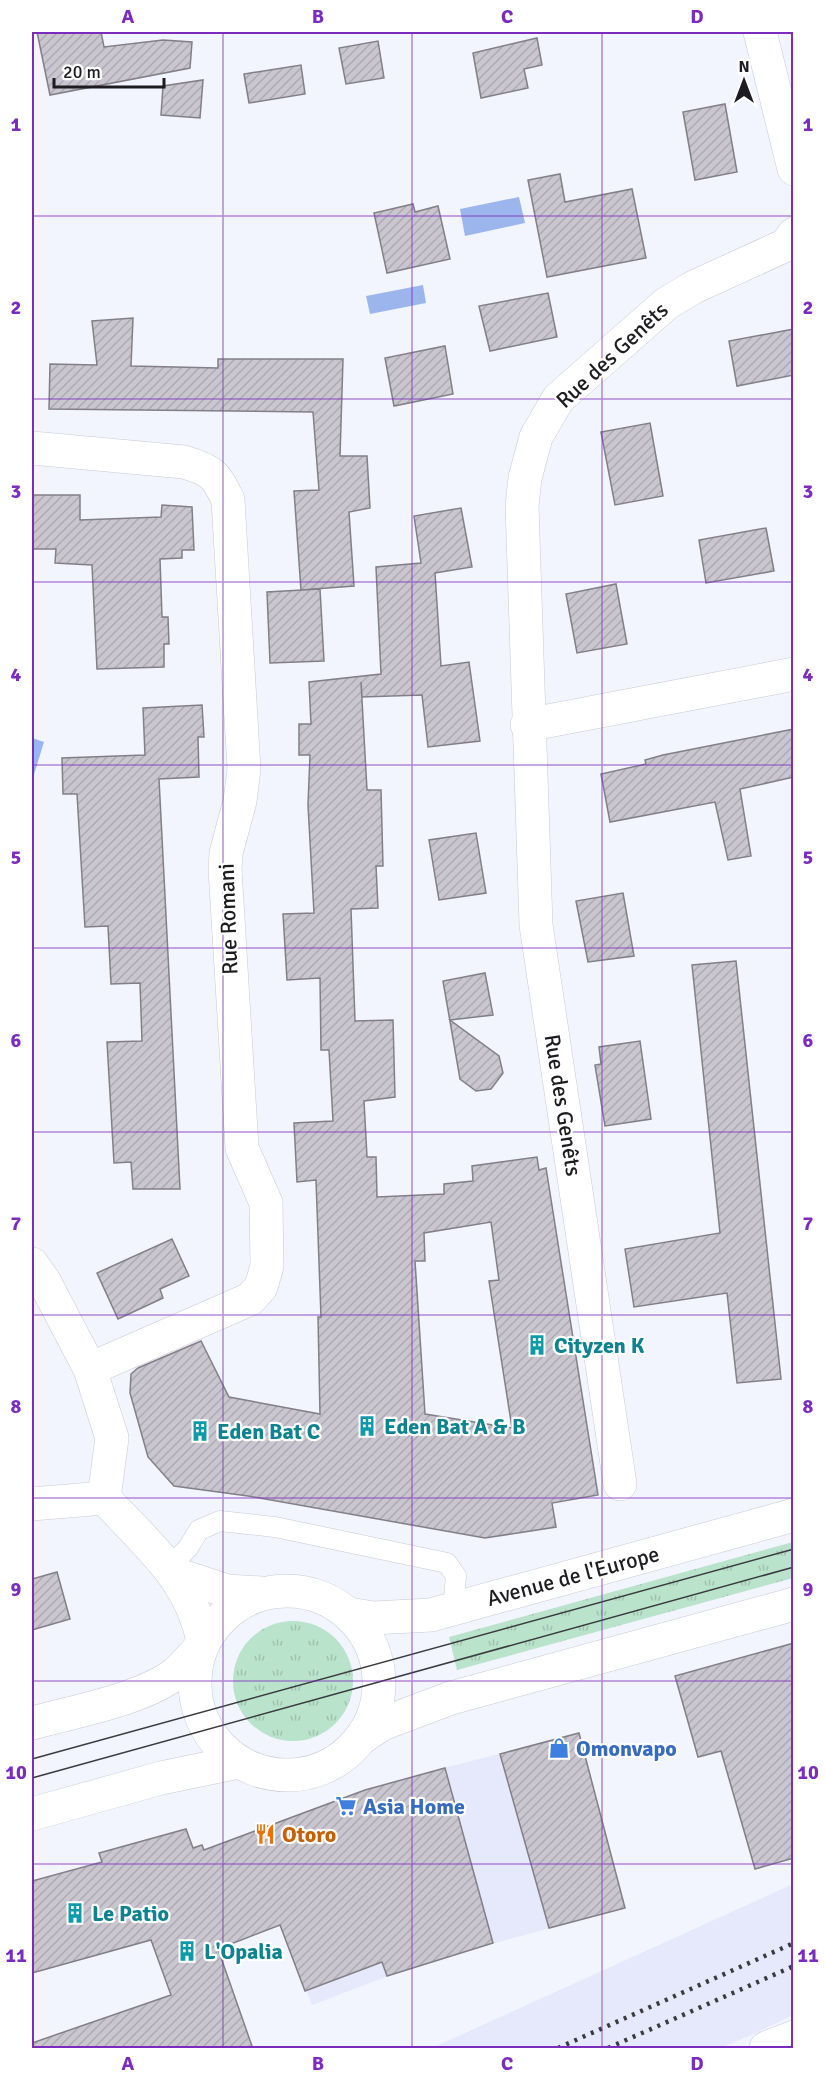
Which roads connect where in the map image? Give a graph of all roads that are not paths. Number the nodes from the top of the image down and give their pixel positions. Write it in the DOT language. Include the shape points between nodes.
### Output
graph roads {
  1 [pos="760,32"];
  2 [pos="794,169"];
  3 [pos="794,234"];
  4 [pos="32,448"];
  5 [pos="794,674"];
  6 [pos="527,725"];
  7 [pos="32,1264"];
  8 [pos="90,1369"];
  9 [pos="620,1484"];
  10 [pos="104,1498"];
  11 [pos="32,1504"];
  12 [pos="794,1515"];
  13 [pos="172,1571"];
  14 [pos="262,1593"];
  15 [pos="794,1604"];
  16 [pos="453,1609"];
  17 [pos="349,1614"];
  18 [pos="202,1644"];
  19 [pos="32,1723"];
  20 [pos="361,1738"];
  21 [pos="238,1762"];
  22 [pos="32,1814"];
  23 [pos="794,2037"];
  24 [pos="766,2049"];
  1 -- 2 [label="street"];
  3 -- 6 [label="street, Rue des Genêts" via="786,245 667,303 558,399 536,437 522,506"];
  4 -- 8 [label="street, Rue Romani" via="184,462 207,469 219,481 228,500 244,769 226,853 232,1016 242,1148 266,1203 267,1266 261,1287 250,1299"];
  5 -- 6 [label="street"];
  6 -- 9 [label="street, Rue des Genêts" via="536,925"];
  7 -- 8 [label="street"];
  8 -- 10 [label="street" via="112,1438"];
  10 -- 11 [label="street"];
  10 -- 13 [label="street"];
  12 -- 16 [label="street, Avenue de l'Europe"];
  13 -- 14 [label="street" via="227,1591"];
  13 -- 16 [label="lane" via="199,1530 220,1521 275,1527 447,1563 456,1576"];
  13 -- 18 [label="street" via="198,1616"];
  14 -- 17 [label="street" via="293,1590 323,1598"];
  14 -- 18 [label="street" via="227,1611"];
  15 -- 20 [label="street" via="451,1698 382,1724"];
  16 -- 17 [label="street, Avenue de l'Europe" via="412,1618"];
  17 -- 20 [label="street" via="368,1637 380,1682 375,1711"];
  18 -- 19 [label="street" via="176,1673 156,1685"];
  18 -- 21 [label="street" via="195,1667 198,1712 220,1748"];
  20 -- 21 [label="street" via="342,1757 317,1770 290,1775 263,1772"];
  21 -- 22 [label="street" via="161,1778"];
  23 -- 24 [label="street"];
}
